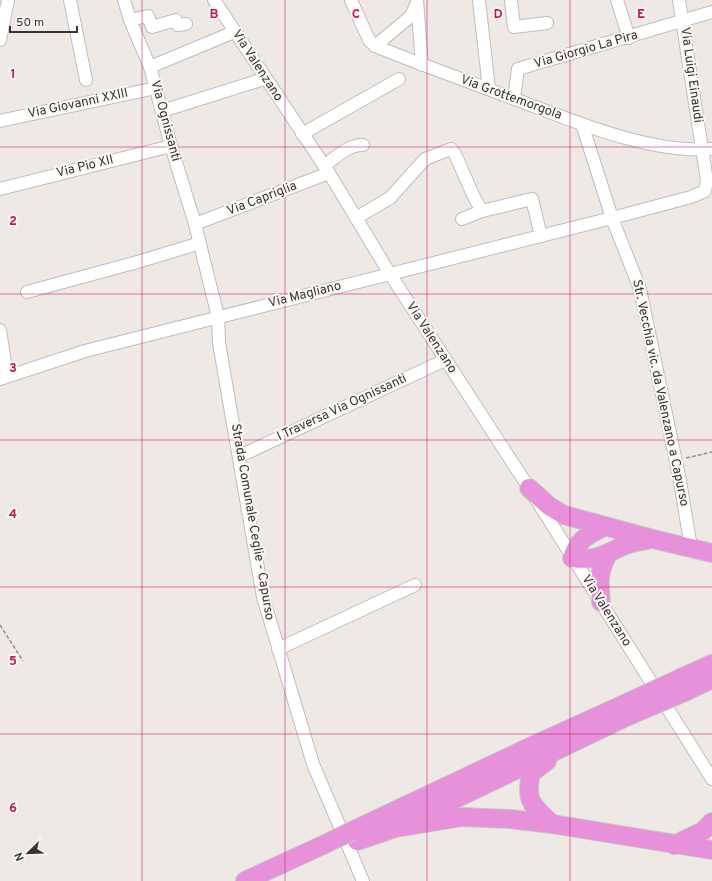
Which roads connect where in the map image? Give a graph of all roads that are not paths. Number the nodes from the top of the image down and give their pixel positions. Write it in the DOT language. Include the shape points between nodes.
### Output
graph roads {
  1 [pos="8,0"];
  2 [pos="70,0"];
  3 [pos="124,0"];
  4 [pos="214,0"];
  5 [pos="351,0"];
  6 [pos="478,0"];
  7 [pos="511,0"];
  8 [pos="617,0"];
  9 [pos="679,0"];
  10 [pos="417,2"];
  11 [pos="712,12"];
  12 [pos="130,20"];
  13 [pos="683,22"];
  14 [pos="547,23"];
  15 [pos="186,24"];
  16 [pos="234,32"];
  17 [pos="629,38"];
  18 [pos="0,40"];
  19 [pos="375,46"];
  20 [pos="422,65"];
  21 [pos="150,67"];
  22 [pos="264,78"];
  23 [pos="399,79"];
  24 [pos="86,80"];
  25 [pos="156,88"];
  26 [pos="489,89"];
  27 [pos="514,98"];
  28 [pos="162,111"];
  29 [pos="0,121"];
  30 [pos="582,124"];
  31 [pos="302,134"];
  32 [pos="363,145"];
  33 [pos="171,146"];
  34 [pos="707,149"];
  35 [pos="326,169"];
  36 [pos="0,188"];
  37 [pos="482,211"];
  38 [pos="356,218"];
  39 [pos="612,218"];
  40 [pos="462,219"];
  41 [pos="195,224"];
  42 [pos="541,236"];
  43 [pos="200,243"];
  44 [pos="390,274"];
  45 [pos="27,292"];
  46 [pos="218,317"];
  47 [pos="0,330"];
  48 [pos="445,360"];
  49 [pos="3,378"];
  50 [pos="240,456"];
  51 [pos="529,488"];
  52 [pos="605,526"];
  53 [pos="653,539"];
  54 [pos="691,548"];
  55 [pos="712,552"];
  56 [pos="608,554"];
  57 [pos="572,558"];
  58 [pos="415,585"];
  59 [pos="601,602"];
  60 [pos="278,649"];
  61 [pos="712,668"];
  62 [pos="620,715"];
  63 [pos="712,779"];
  64 [pos="712,822"];
  65 [pos="552,824"];
  66 [pos="395,828"];
  67 [pos="354,836"];
  68 [pos="674,845"];
  69 [pos="325,850"];
  70 [pos="712,850"];
  71 [pos="245,881"];
  72 [pos="272,881"];
  73 [pos="363,881"];
  1 -- 18 [label="street"];
  2 -- 24 [label="street"];
  3 -- 12 [label="street, Via Ognissanti"];
  4 -- 16 [label="street, Via Valenzano"];
  5 -- 19 [label="street" via="369,40"];
  6 -- 26 [label="street"];
  7 -- 14 [label="street" via="514,27"];
  8 -- 17 [label="street"];
  9 -- 13 [label="street, Via Luigi Einaudi"];
  10 -- 19 [label="street" via="411,16"];
  10 -- 20 [label="street"];
  11 -- 13 [label="street, Via Giorgio La Pira"];
  12 -- 15 [label="street" via="148,16 152,27 176,20 178,26"];
  12 -- 21 [label="street, Via Ognissanti"];
  13 -- 17 [label="street, Via Giorgio La Pira"];
  13 -- 34 [label="street, Via Luigi Einaudi"];
  16 -- 21 [label="street"];
  16 -- 22 [label="street, Via Valenzano"];
  17 -- 27 [label="street, Via Giorgio La Pira" via="518,69"];
  19 -- 20 [label="street, Via Grottemorgola"];
  20 -- 26 [label="street, Via Grottemorgola"];
  21 -- 25 [label="street, Via Ognissanti"];
  22 -- 28 [label="street"];
  22 -- 31 [label="street, Via Valenzano"];
  23 -- 31 [label="street"];
  25 -- 28 [label="street, Via Ognissanti"];
  25 -- 29 [label="street, Via Giovanni XXIII"];
  26 -- 27 [label="street, Via Grottemorgola"];
  27 -- 30 [label="street, Via Grottemorgola"];
  28 -- 33 [label="street, Via Ognissanti"];
  30 -- 34 [label="street, Via Grottemorgola" via="634,140 686,149"];
  30 -- 39 [label="street, Str. Vecchia vic. da Valenzano a Capurso"];
  31 -- 35 [label="street, Via Valenzano"];
  32 -- 35 [label="street, Via Capriglia" via="358,144 346,150"];
  33 -- 36 [label="street, Via Pio XII"];
  33 -- 41 [label="street, Via Ognissanti"];
  34 -- 39 [label="street, Via Luigi Einaudi" via="705,191"];
  35 -- 38 [label="street, Via Valenzano"];
  35 -- 41 [label="street, Via Capriglia"];
  37 -- 38 [label="street" via="451,149 425,159 390,198"];
  37 -- 40 [label="street"];
  37 -- 42 [label="street" via="532,199"];
  38 -- 44 [label="street, Via Valenzano"];
  39 -- 42 [label="street, Via Magliano"];
  39 -- 54 [label="street, Str. Vecchia vic. da Valenzano a Capurso" via="640,290 676,460"];
  41 -- 43 [label="street, Via Ognissanti"];
  42 -- 44 [label="street, Via Magliano"];
  43 -- 45 [label="street"];
  43 -- 46 [label="street, Via Ognissanti"];
  44 -- 46 [label="street, Via Magliano"];
  44 -- 48 [label="street, Via Valenzano"];
  46 -- 49 [label="street, Via Magliano" via="86,351"];
  46 -- 50 [label="street, Strada Comunale Ceglie - Capurso" via="219,343"];
  47 -- 49 [label="street"];
  48 -- 50 [label="street, I Traversa Via Ognissanti"];
  48 -- 51 [label="street, Via Valenzano"];
  50 -- 60 [label="street, Strada Comunale Ceglie - Capurso" via="263,597"];
  51 -- 52 [label="highway" via="549,506 564,515"];
  51 -- 57 [label="street, Via Valenzano"];
  52 -- 53 [label="highway"];
  52 -- 57 [label="highway" via="577,544"];
  53 -- 54 [label="highway"];
  53 -- 56 [label="highway" via="621,546"];
  54 -- 55 [label="highway"];
  56 -- 57 [label="highway" via="584,559"];
  56 -- 59 [label="highway" via="601,568 599,580"];
  57 -- 59 [label="street, Via Valenzano"];
  58 -- 60 [label="street"];
  59 -- 63 [label="street, Via Valenzano"];
  60 -- 73 [label="street, Strada Comunale Ceglie - Capurso" via="312,764"];
  61 -- 62 [label="highway, bridge"];
  62 -- 65 [label="highway" via="602,732 543,763 531,773 528,789 532,805"];
  62 -- 66 [label="highway"];
  62 -- 67 [label="highway" via="532,746"];
  64 -- 68 [label="highway" via="702,831"];
  65 -- 66 [label="highway" via="462,817"];
  65 -- 68 [label="highway"];
  66 -- 67 [label="highway"];
  67 -- 69 [label="highway"];
  68 -- 70 [label="highway"];
  69 -- 71 [label="highway"];
  69 -- 72 [label="highway"];
}
